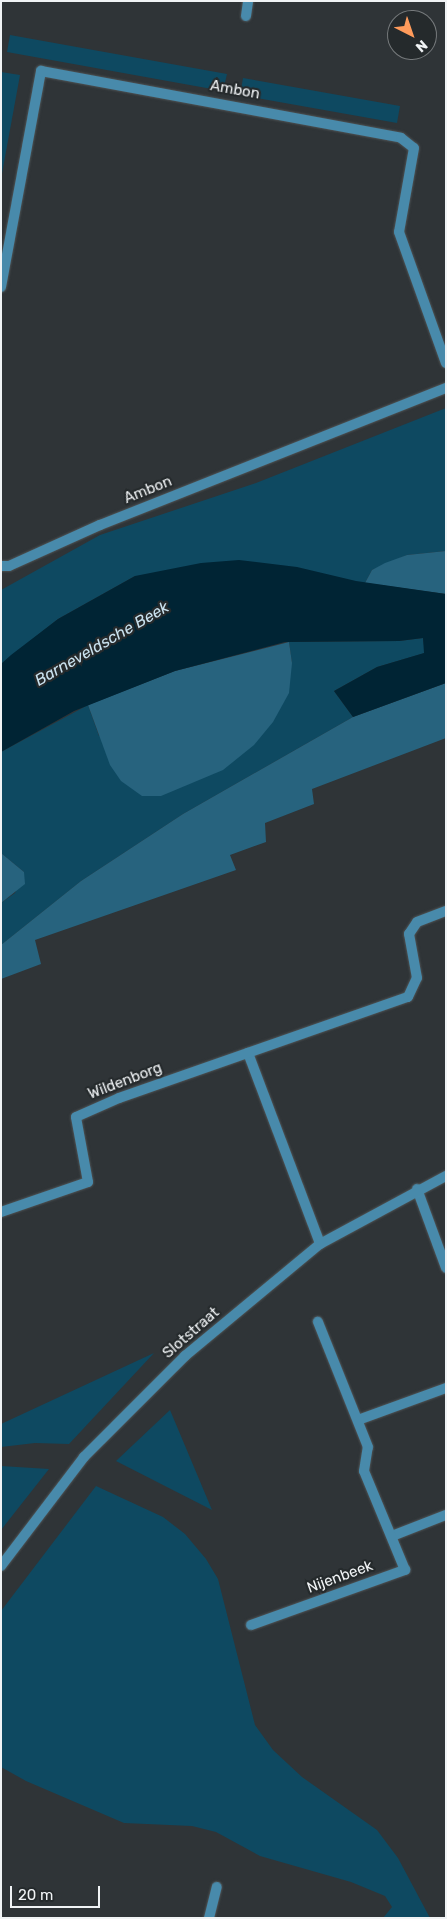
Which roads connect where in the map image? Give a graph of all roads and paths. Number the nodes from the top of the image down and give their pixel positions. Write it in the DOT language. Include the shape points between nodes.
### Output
graph roads {
  1 [pos="248,1"];
  2 [pos="246,16"];
  3 [pos="1,287"];
  4 [pos="446,363"];
  5 [pos="446,388"];
  6 [pos="1,566"];
  7 [pos="446,911"];
  8 [pos="248,1053"];
  9 [pos="446,1176"];
  10 [pos="417,1189"];
  11 [pos="1,1212"];
  12 [pos="320,1244"];
  13 [pos="446,1268"];
  14 [pos="318,1322"];
  15 [pos="446,1388"];
  16 [pos="358,1420"];
  17 [pos="446,1515"];
  18 [pos="392,1536"];
  19 [pos="1,1566"];
  20 [pos="251,1625"];
  21 [pos="217,1887"];
  22 [pos="209,1918"];
  1 -- 2 [label="street"];
  3 -- 4 [label="street, Ambon" via="41,71 401,138 414,148 399,232"];
  5 -- 6 [label="street, Ambon" via="100,525 9,566"];
  7 -- 8 [label="street, Wildenborg" via="417,922 409,934 416,978 408,997"];
  8 -- 11 [label="street, Wildenborg" via="119,1098 76,1117 88,1182"];
  8 -- 12 [label="street"];
  9 -- 10 [label="street, Slotstraat"];
  10 -- 12 [label="street, Slotstraat"];
  10 -- 13 [label="street"];
  12 -- 19 [label="street, Slotstraat" via="185,1356 91,1451"];
  14 -- 16 [label="street, Nijenbeek"];
  15 -- 16 [label="street"];
  16 -- 18 [label="street, Nijenbeek" via="368,1447 364,1471"];
  17 -- 18 [label="street"];
  18 -- 20 [label="street, Nijenbeek" via="405,1570"];
  21 -- 22 [label="street"];
}
